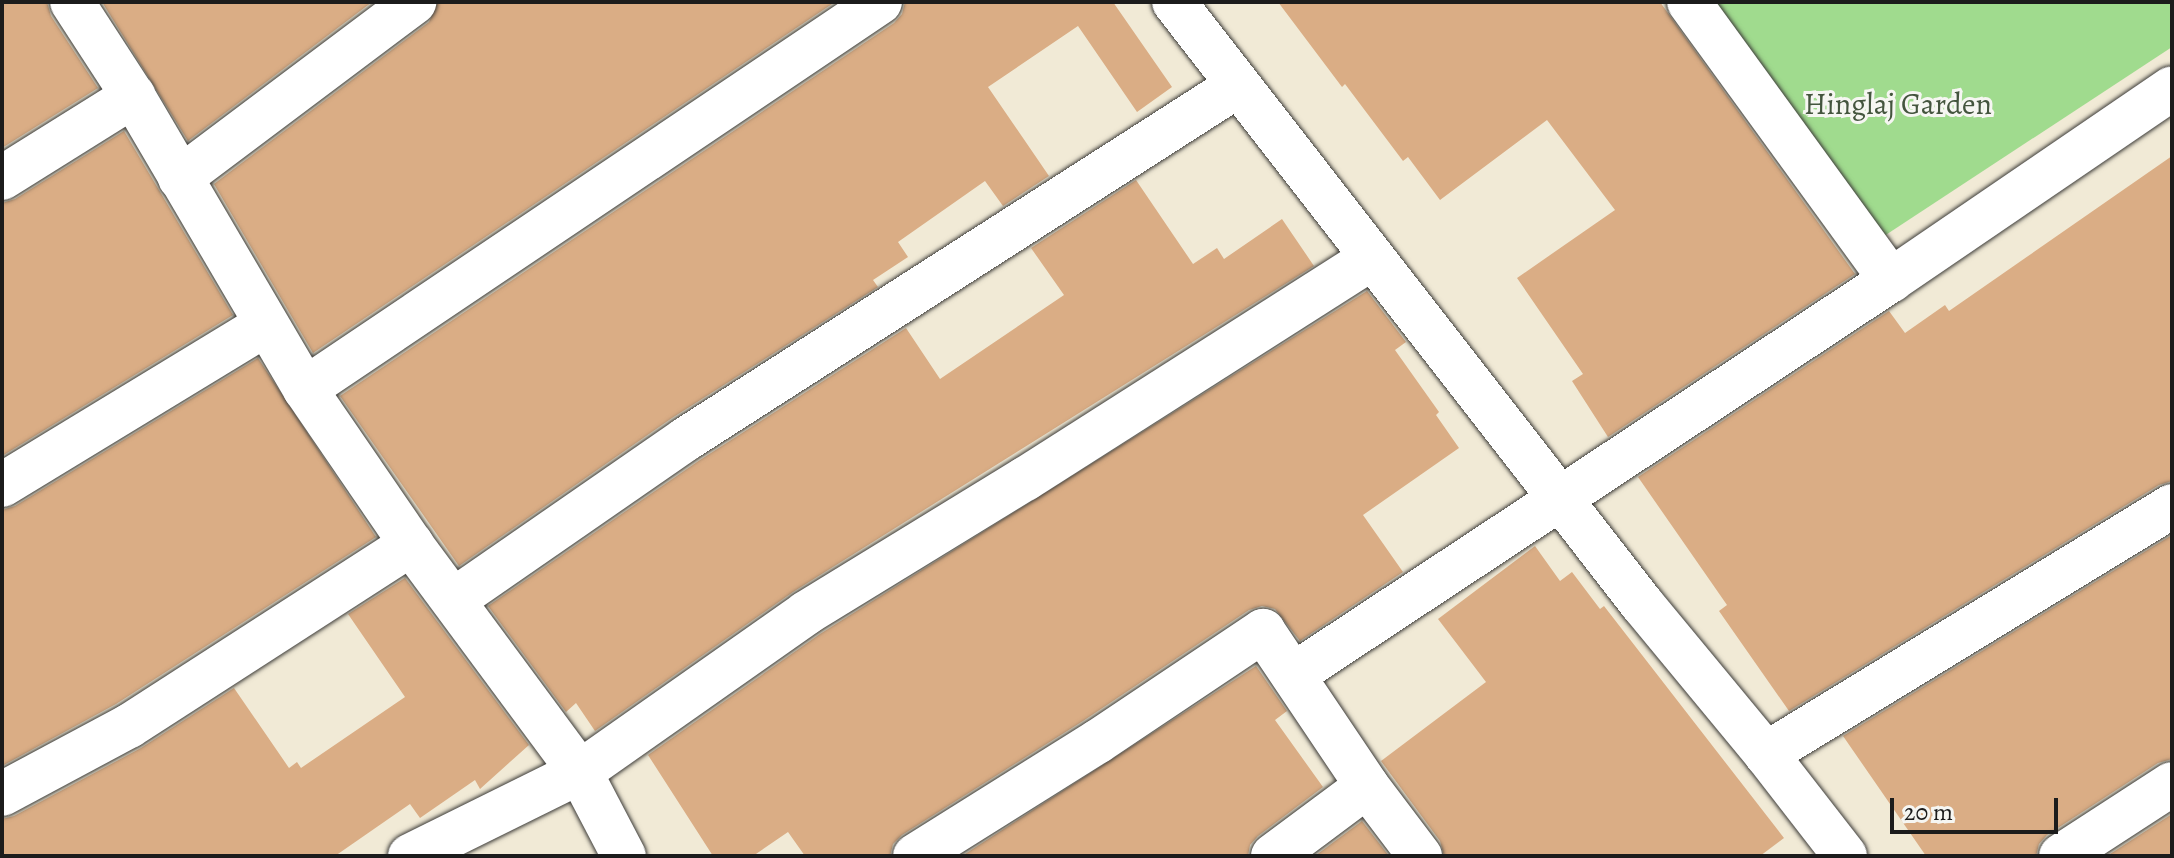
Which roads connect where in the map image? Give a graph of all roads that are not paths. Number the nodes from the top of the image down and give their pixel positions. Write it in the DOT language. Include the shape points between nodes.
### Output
graph roads {
  1 [pos="72,2"];
  2 [pos="414,2"];
  3 [pos="880,2"];
  4 [pos="1174,2"];
  5 [pos="1689,2"];
  6 [pos="1237,86"];
  7 [pos="2172,88"];
  8 [pos="133,96"];
  9 [pos="2,178"];
  10 [pos="180,178"];
  11 [pos="1372,258"];
  12 [pos="1891,280"];
  13 [pos="265,325"];
  14 [pos="305,389"];
  15 [pos="2,485"];
  16 [pos="1561,499"];
  17 [pos="2172,506"];
  18 [pos="411,544"];
  19 [pos="455,599"];
  20 [pos="1293,675"];
  21 [pos="1766,754"];
  22 [pos="580,772"];
  23 [pos="2172,784"];
  24 [pos="1367,786"];
  25 [pos="2,794"];
  26 [pos="410,856"];
  27 [pos="624,856"];
  28 [pos="915,856"];
  29 [pos="1273,856"];
  30 [pos="1420,856"];
  31 [pos="1845,856"];
  32 [pos="2061,856"];
  1 -- 8 [label="street"];
  2 -- 10 [label="street"];
  3 -- 14 [label="street"];
  4 -- 6 [label="street"];
  5 -- 12 [label="street"];
  6 -- 11 [label="street"];
  6 -- 19 [label="street" via="686,439"];
  7 -- 12 [label="street"];
  8 -- 9 [label="street"];
  8 -- 10 [label="street"];
  10 -- 13 [label="street"];
  11 -- 16 [label="street"];
  11 -- 22 [label="street" via="806,613"];
  12 -- 16 [label="street"];
  13 -- 14 [label="street"];
  13 -- 15 [label="street"];
  14 -- 18 [label="street"];
  16 -- 20 [label="street"];
  16 -- 21 [label="street"];
  17 -- 21 [label="street"];
  18 -- 19 [label="street"];
  18 -- 25 [label="street" via="129,726"];
  19 -- 22 [label="street"];
  20 -- 24 [label="street"];
  20 -- 28 [label="street" via="1263,631"];
  21 -- 31 [label="street"];
  22 -- 26 [label="street"];
  22 -- 27 [label="street"];
  23 -- 32 [label="street"];
  24 -- 29 [label="street"];
  24 -- 30 [label="street"];
}
